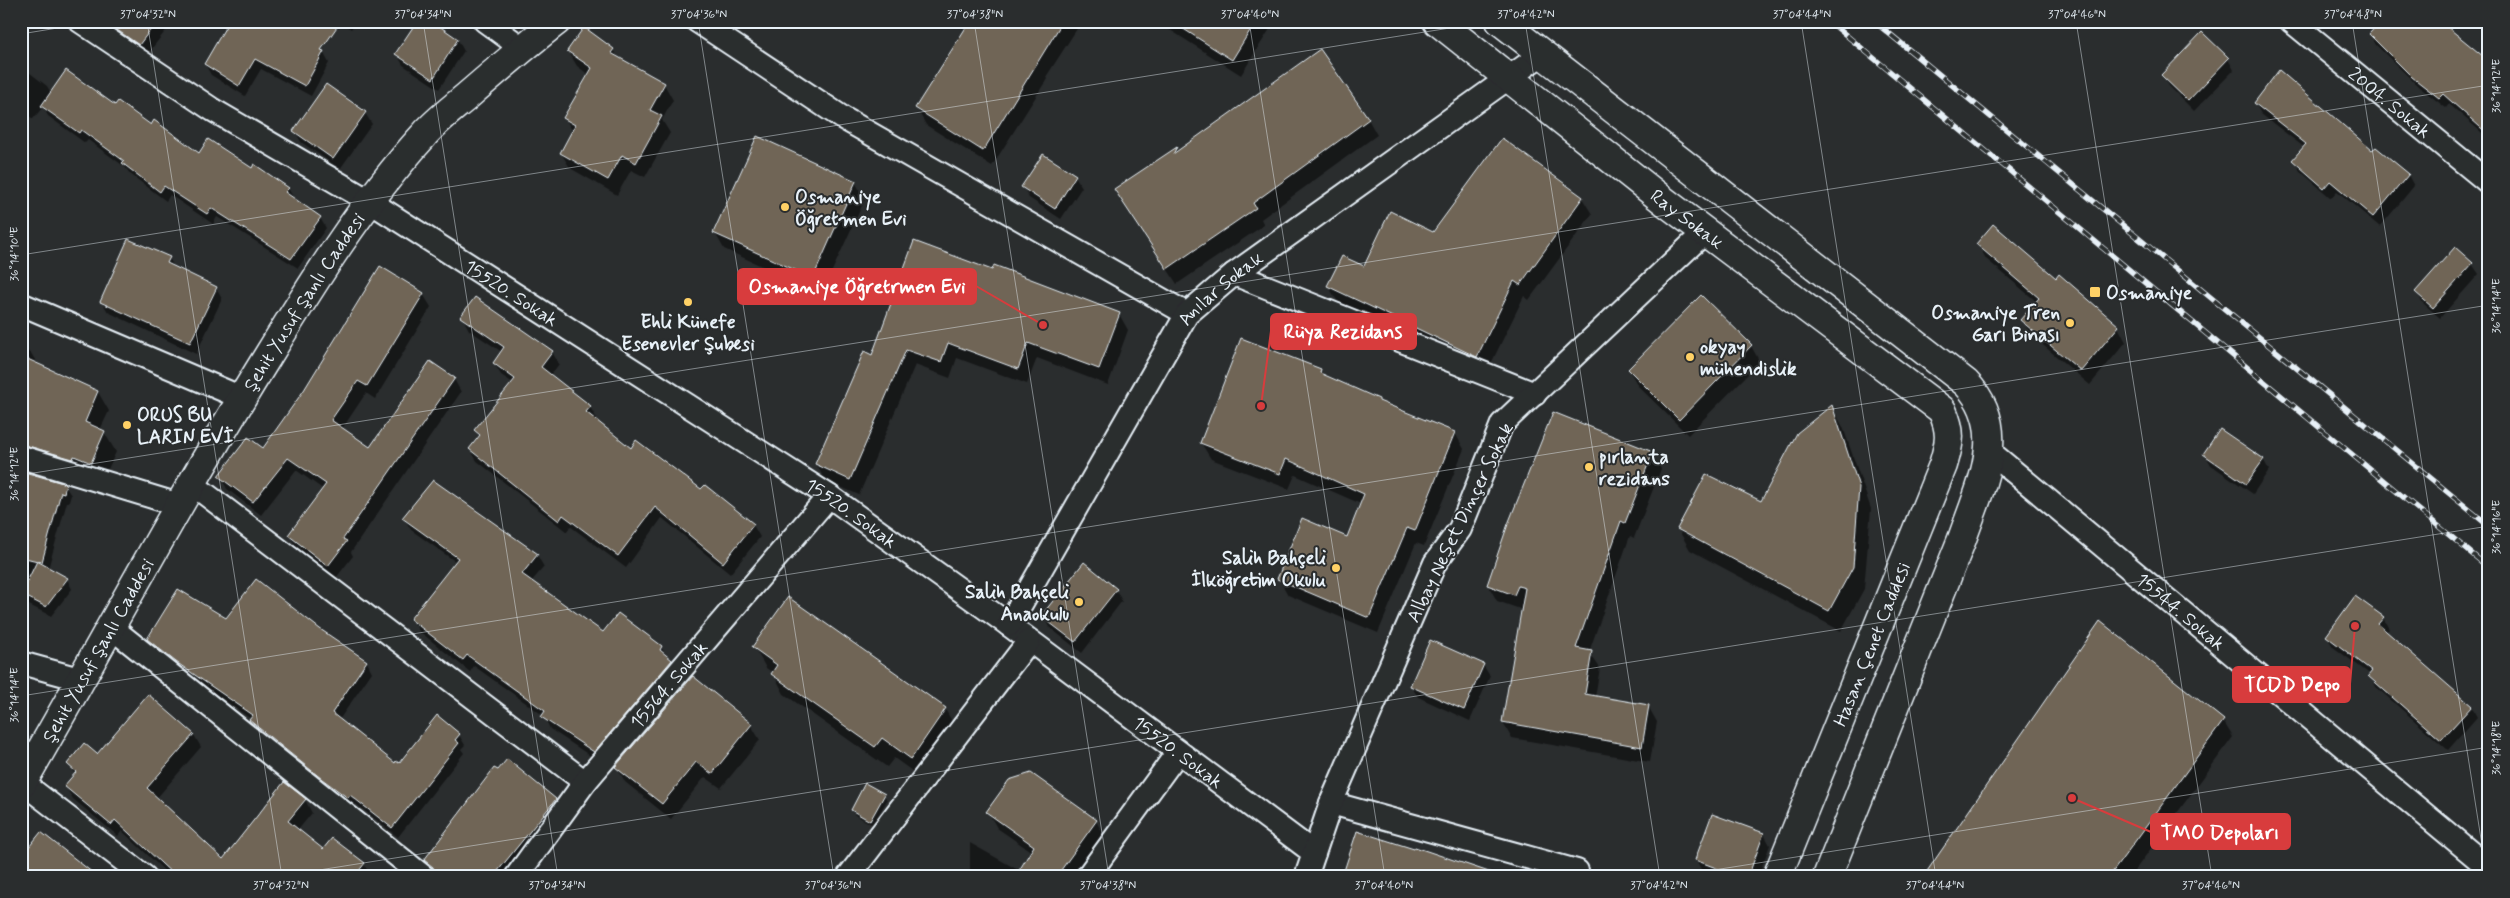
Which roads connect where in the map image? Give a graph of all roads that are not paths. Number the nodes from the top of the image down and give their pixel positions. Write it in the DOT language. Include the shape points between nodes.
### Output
graph roads {
  1 [pos="80,21"];
  2 [pos="485,21"];
  3 [pos="557,21"];
  4 [pos="697,21"];
  5 [pos="1438,21"];
  6 [pos="1500,21"];
  7 [pos="2291,21"];
  8 [pos="522,48"];
  9 [pos="1542,54"];
  10 [pos="1508,78"];
  11 [pos="2489,183"];
  12 [pos="370,200"];
  13 [pos="1706,232"];
  14 [pos="1234,274"];
  15 [pos="21,304"];
  16 [pos="1187,314"];
  17 [pos="1535,394"];
  18 [pos="242,398"];
  19 [pos="1942,410"];
  20 [pos="1989,451"];
  21 [pos="21,457"];
  22 [pos="185,494"];
  23 [pos="829,496"];
  24 [pos="1009,626"];
  25 [pos="112,628"];
  26 [pos="1028,641"];
  27 [pos="21,664"];
  28 [pos="83,680"];
  29 [pos="1178,752"];
  30 [pos="585,782"];
  31 [pos="22,784"];
  32 [pos="1331,803"];
  33 [pos="1314,853"];
  34 [pos="2489,868"];
  35 [pos="145,877"];
  36 [pos="424,877"];
  37 [pos="516,877"];
  38 [pos="848,877"];
  39 [pos="1087,877"];
  40 [pos="1306,877"];
  41 [pos="1575,877"];
  42 [pos="1777,877"];
  43 [pos="1827,877"];
  1 -- 12 [label="street, 15520. Sokak" via="213,110"];
  2 -- 8 [label="street"];
  3 -- 8 [label="street, Şehit Yusuf Şanlı Caddesi"];
  4 -- 16 [label="street" via="842,118"];
  5 -- 10 [label="street, Ray Sokak"];
  6 -- 9 [label="street"];
  7 -- 11 [label="street, 2004. Sokak"];
  8 -- 12 [label="street, Şehit Yusuf Şanlı Caddesi" via="425,133"];
  9 -- 10 [label="street, Anılar Sokak"];
  9 -- 20 [label="street" via="1966,383 1976,392 1988,418"];
  10 -- 13 [label="street, Ray Sokak"];
  10 -- 14 [label="street, Anılar Sokak"];
  12 -- 18 [label="street, Şehit Yusuf Şanlı Caddesi" via="290,319"];
  12 -- 23 [label="street, 15520. Sokak"];
  13 -- 17 [label="street, Albay Neşet Dinçer Sokak"];
  13 -- 19 [label="street, Ray Sokak"];
  14 -- 16 [label="street, Anılar Sokak"];
  14 -- 17 [label="street"];
  15 -- 18 [label="street"];
  16 -- 24 [label="street, Anılar Sokak"];
  17 -- 32 [label="street, Albay Neşet Dinçer Sokak" via="1502,424 1460,529 1435,563"];
  18 -- 22 [label="street, Şehit Yusuf Şanlı Caddesi"];
  19 -- 42 [label="street, Hasan Çenet Caddesi" via="1950,428 1943,465"];
  20 -- 34 [label="street, 15544. Sokak"];
  20 -- 43 [label="street" via="1962,539"];
  21 -- 22 [label="street"];
  22 -- 25 [label="street, Şehit Yusuf Şanlı Caddesi"];
  22 -- 30 [label="street"];
  23 -- 24 [label="street, 15520. Sokak"];
  23 -- 30 [label="street, 15564. Sokak"];
  24 -- 26 [label="street, 15520. Sokak"];
  25 -- 28 [label="street, Şehit Yusuf Şanlı Caddesi"];
  25 -- 36 [label="street"];
  26 -- 29 [label="street, 15520. Sokak"];
  26 -- 38 [label="street"];
  27 -- 28 [label="street"];
  28 -- 31 [label="street, Şehit Yusuf Şanlı Caddesi"];
  29 -- 33 [label="street, 15520. Sokak"];
  29 -- 39 [label="street"];
  30 -- 37 [label="street, 15564. Sokak"];
  31 -- 35 [label="street"];
  32 -- 33 [label="street, Albay Neşet Dinçer Sokak"];
  32 -- 41 [label="street" via="1578,871"];
  33 -- 40 [label="street, Albay Neşet Dinçer Sokak"];
}
